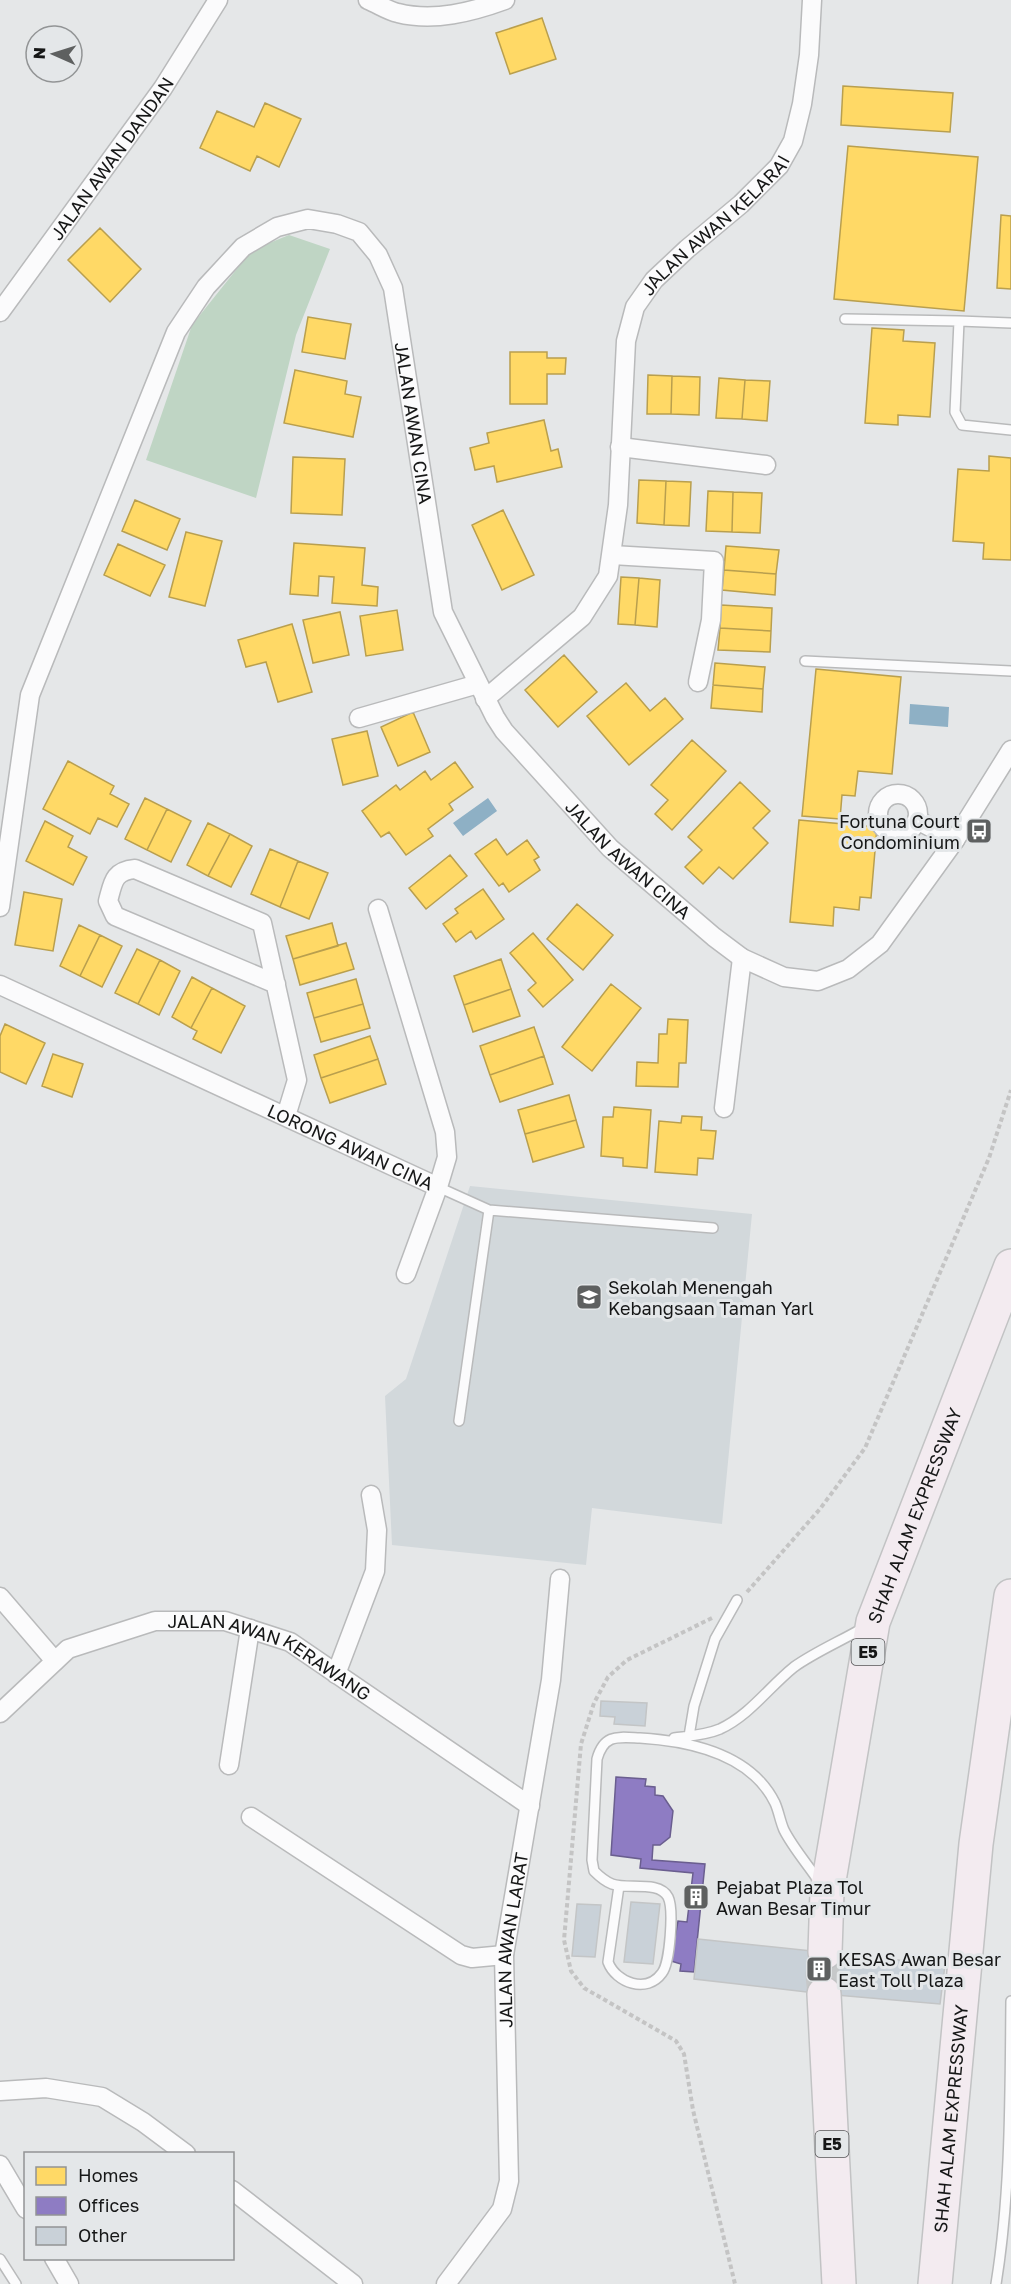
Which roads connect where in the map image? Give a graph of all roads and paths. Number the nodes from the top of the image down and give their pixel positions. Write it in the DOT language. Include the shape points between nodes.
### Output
graph roads {
  1 [pos="218,0"];
  2 [pos="368,0"];
  3 [pos="506,0"];
  4 [pos="812,0"];
  5 [pos="0,312"];
  6 [pos="844,320"];
  7 [pos="958,321"];
  8 [pos="1011,323"];
  9 [pos="1011,429"];
  10 [pos="620,447"];
  11 [pos="766,465"];
  12 [pos="612,555"];
  13 [pos="805,661"];
  14 [pos="1011,671"];
  15 [pos="698,682"];
  16 [pos="482,691"];
  17 [pos="359,718"];
  18 [pos="1011,750"];
  19 [pos="917,820"];
  20 [pos="955,840"];
  21 [pos="1,885"];
  22 [pos="0,907"];
  23 [pos="378,909"];
  24 [pos="742,958"];
  25 [pos="276,984"];
  26 [pos="0,985"];
  27 [pos="1011,1090"];
  28 [pos="724,1108"];
  29 [pos="286,1116"];
  30 [pos="438,1187"];
  31 [pos="489,1210"];
  32 [pos="713,1228"];
  33 [pos="1011,1266"];
  34 [pos="406,1274"];
  35 [pos="459,1421"];
  36 [pos="371,1495"];
  37 [pos="560,1579"];
  38 [pos="1011,1596"];
  39 [pos="0,1597"];
  40 [pos="737,1600"];
  41 [pos="873,1622"];
  42 [pos="250,1629"];
  43 [pos="55,1661"];
  44 [pos="336,1674"];
  45 [pos="0,1713"];
  46 [pos="689,1736"];
  47 [pos="660,1739"];
  48 [pos="229,1766"];
  49 [pos="530,1806"];
  50 [pos="251,1817"];
  51 [pos="619,1886"];
  52 [pos="827,1892"];
  53 [pos="825,1952"];
  54 [pos="504,1955"];
  55 [pos="824,1994"];
  56 [pos="1011,2001"];
  57 [pos="0,2091"];
  58 [pos="183,2152"];
  59 [pos="0,2165"];
  60 [pos="234,2192"];
  61 [pos="24,2206"];
  62 [pos="0,2259"];
  63 [pos="55,2260"];
  64 [pos="16,2284"];
  65 [pos="69,2284"];
  66 [pos="353,2284"];
  67 [pos="446,2284"];
  68 [pos="735,2284"];
  69 [pos="839,2284"];
  70 [pos="935,2284"];
  71 [pos="996,2284"];
  1 -- 5 [label="street, JALAN AWAN DANDAN" via="163,88"];
  2 -- 3 [label="street" via="398,13 436,16 476,10"];
  4 -- 10 [label="street, JALAN AWAN KELARAI" via="802,104 793,141 779,166 654,280 634,307 626,341"];
  6 -- 7 [label="lane"];
  7 -- 8 [label="lane"];
  7 -- 9 [label="lane" via="955,412 962,425"];
  10 -- 11 [label="street"];
  10 -- 12 [label="street, JALAN AWAN KELARAI"];
  12 -- 15 [label="street" via="714,561 711,620"];
  12 -- 16 [label="street, JALAN AWAN KELARAI" via="608,576 582,617"];
  13 -- 14 [label="lane"];
  16 -- 17 [label="street"];
  16 -- 21 [label="street, JALAN AWAN CINA" via="443,612 393,288 378,255 360,232 308,219 277,227 243,247 206,287 176,332 30,695"];
  16 -- 24 [label="street, JALAN AWAN CINA" via="504,731 610,848"];
  18 -- 20 [label="street, JALAN AWAN CINA"];
  19 -- 20 [label="street"];
  20 -- 24 [label="street, JALAN AWAN CINA" via="880,944 848,969 818,981 784,977"];
  21 -- 22 [label="street, JALAN AWAN CINA"];
  23 -- 30 [label="street, LORONG AWAN CINA" via="445,1132 447,1157"];
  24 -- 28 [label="street"];
  25 -- 25 [label="street" via="115,916 108,901 115,876 135,869 262,923"];
  25 -- 29 [label="street" via="297,1080"];
  26 -- 29 [label="street, LORONG AWAN CINA"];
  27 -- 40 [label="path" via="989,1158 866,1448 820,1509"];
  29 -- 30 [label="street, LORONG AWAN CINA"];
  30 -- 31 [label="lane"];
  30 -- 34 [label="street"];
  31 -- 32 [label="lane"];
  31 -- 35 [label="lane"];
  33 -- 41 [label="highway, SHAH ALAM EXPRESSWAY / E5"];
  36 -- 44 [label="street" via="376,1530 375,1571"];
  37 -- 49 [label="street, JALAN AWAN LARAT" via="551,1680"];
  38 -- 70 [label="highway, SHAH ALAM EXPRESSWAY" via="976,1844"];
  39 -- 43 [label="street"];
  40 -- 46 [label="lane" via="712,1648"];
  40 -- 68 [label="path" via="718,1615 627,1660 608,1677 594,1703 581,1744 564,1940 571,1971 584,1988 676,2041 684,2054 693,2110"];
  41 -- 46 [label="lane" via="797,1665 732,1722 718,1730"];
  41 -- 52 [label="highway, SHAH ALAM EXPRESSWAY / E5"];
  42 -- 43 [label="street, JALAN AWAN KERAWANG" via="225,1621 154,1621 68,1649"];
  42 -- 44 [label="street, JALAN AWAN KERAWANG" via="290,1642"];
  42 -- 48 [label="street"];
  43 -- 45 [label="street, JALAN AWAN KERAWANG"];
  44 -- 49 [label="street, JALAN AWAN KERAWANG"];
  46 -- 47 [label="lane"];
  47 -- 51 [label="lane" via="619,1737 600,1747 592,1860 594,1871 601,1878"];
  47 -- 52 [label="lane" via="705,1747 759,1780 775,1803 784,1830"];
  49 -- 54 [label="street, JALAN AWAN LARAT"];
  50 -- 54 [label="street" via="461,1955"];
  51 -- 51 [label="lane" via="608,1962 622,1981 651,1983 666,1966 671,1915 667,1895 653,1887"];
  52 -- 53 [label="highway, SHAH ALAM EXPRESSWAY / E5"];
  54 -- 67 [label="street, JALAN AWAN LARAT" via="509,2181 502,2209"];
  55 -- 69 [label="highway, E5"];
  56 -- 71 [label="lane" via="1009,2123 1002,2251"];
  57 -- 58 [label="street" via="46,2088 102,2097"];
  59 -- 61 [label="street"];
  60 -- 66 [label="street"];
  62 -- 64 [label="lane"];
  63 -- 65 [label="street"];
}
